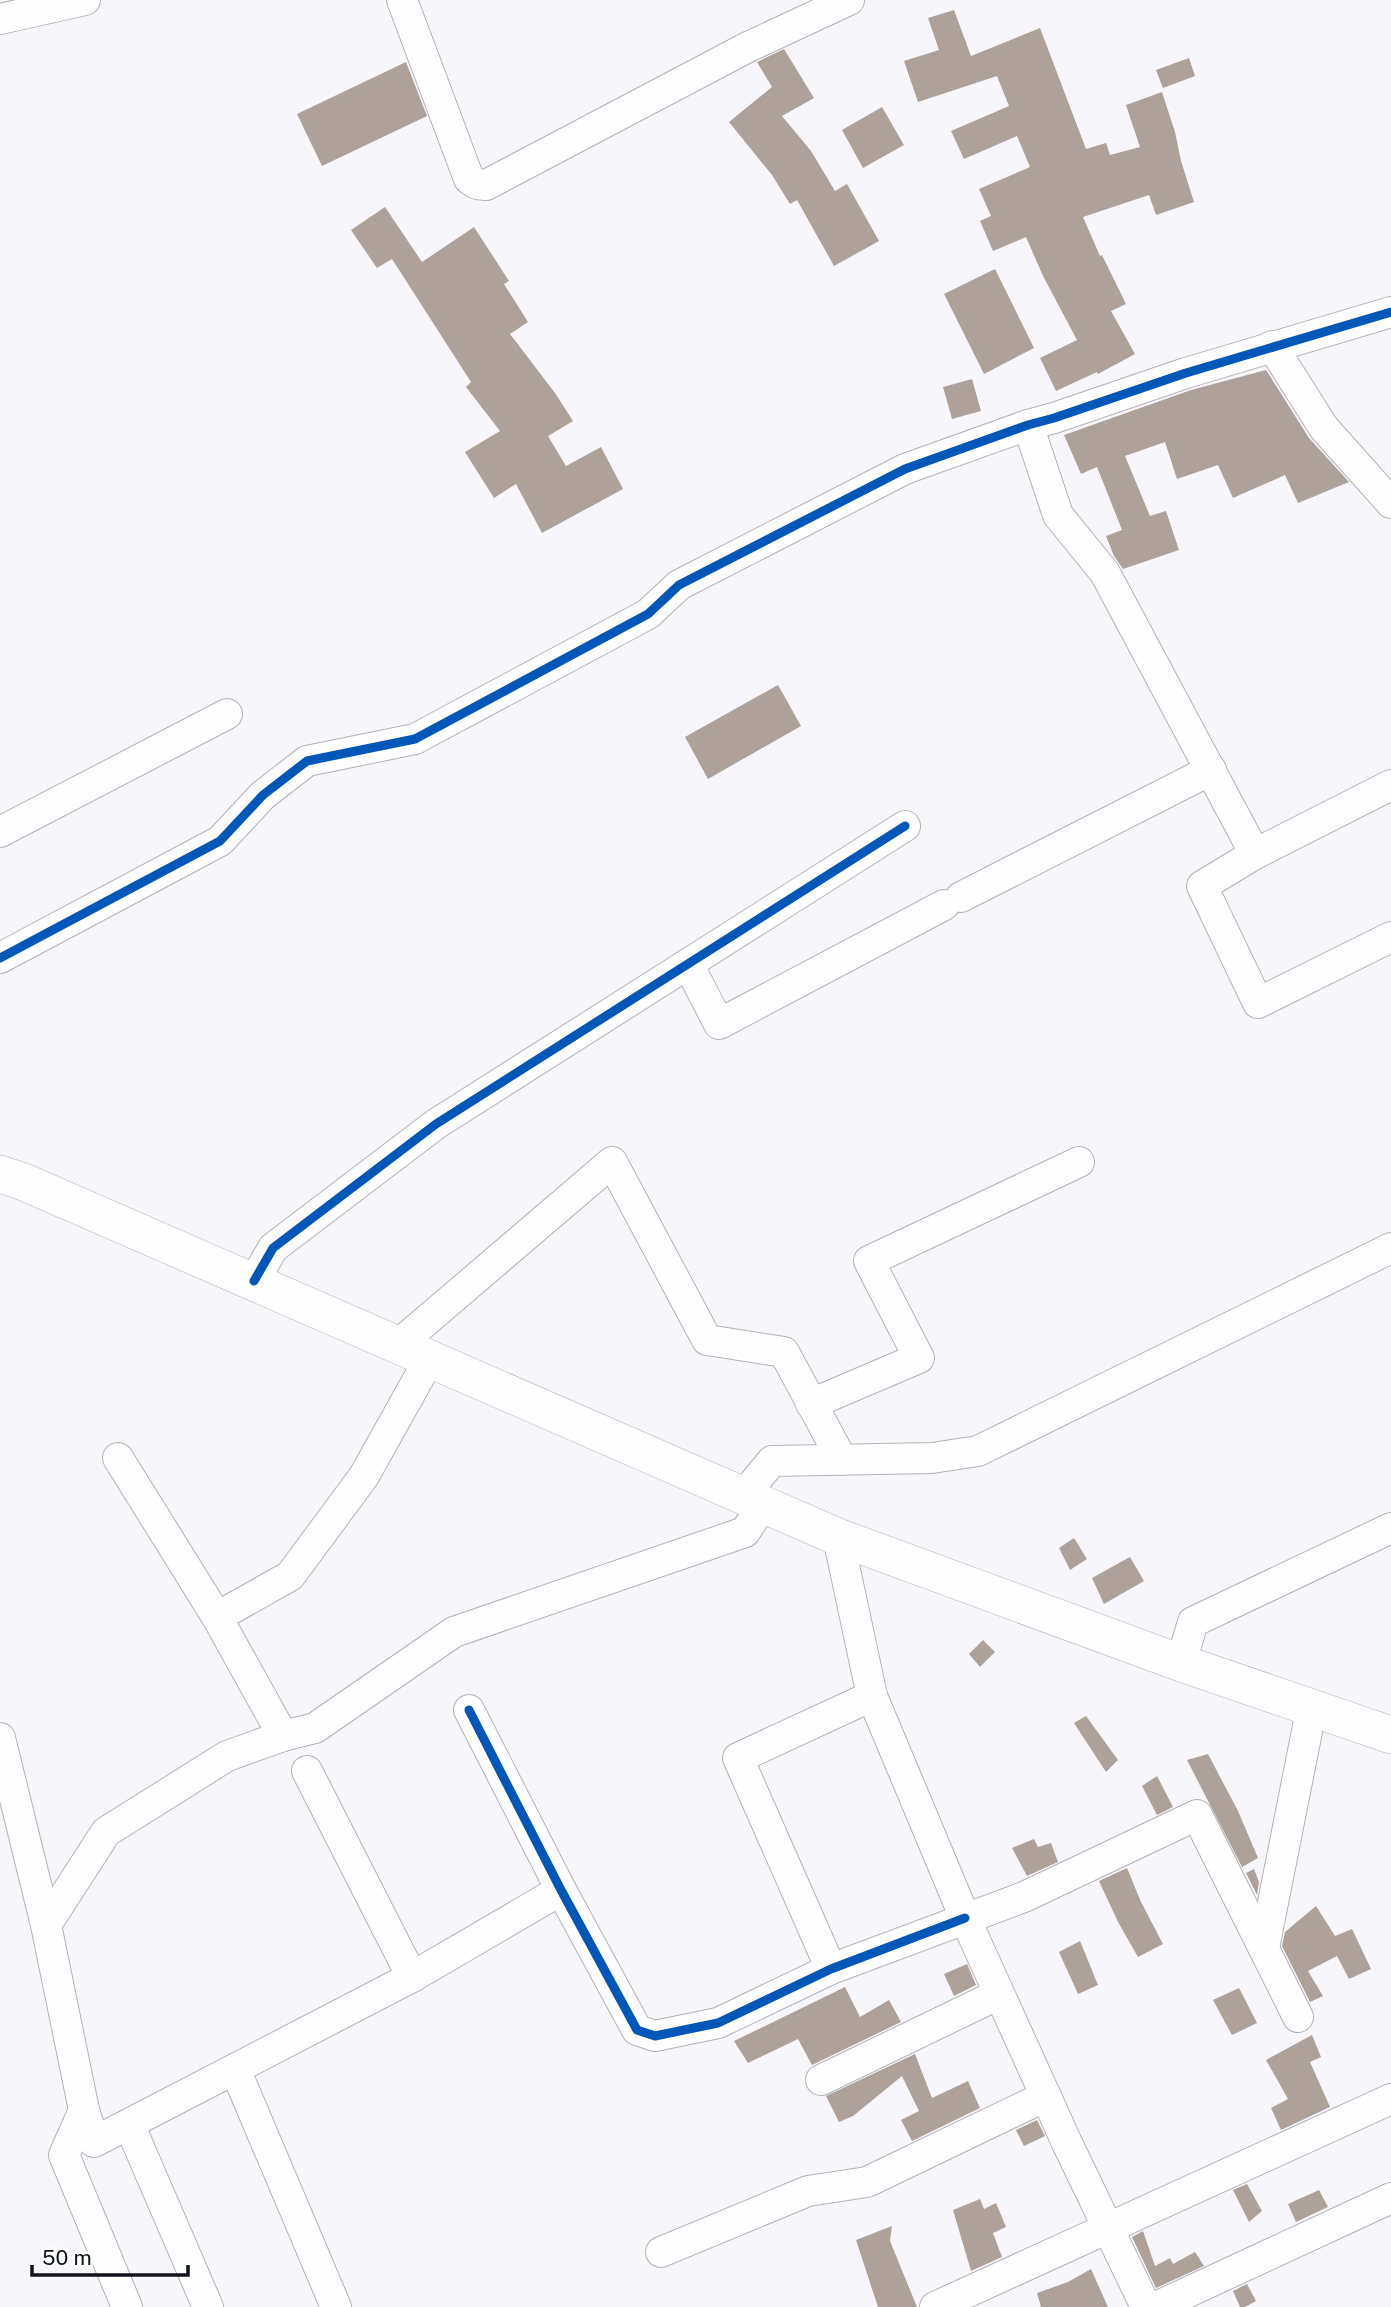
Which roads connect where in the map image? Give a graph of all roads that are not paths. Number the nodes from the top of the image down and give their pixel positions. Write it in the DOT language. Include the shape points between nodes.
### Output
graph roads {
  1 [pos="85,0"];
  2 [pos="402,0"];
  3 [pos="849,0"];
  4 [pos="0,19"];
  5 [pos="1391,312"];
  6 [pos="1272,346"];
  7 [pos="1028,425"];
  8 [pos="1391,503"];
  9 [pos="227,714"];
  10 [pos="1211,770"];
  11 [pos="1391,785"];
  12 [pos="905,826"];
  13 [pos="0,832"];
  14 [pos="1255,854"];
  15 [pos="1391,937"];
  16 [pos="0,958"];
  17 [pos="688,964"];
  18 [pos="1079,1162"];
  19 [pos="8,1184"];
  20 [pos="1391,1248"];
  21 [pos="254,1281"];
  22 [pos="415,1351"];
  23 [pos="811,1404"];
  24 [pos="118,1458"];
  25 [pos="842,1460"];
  26 [pos="753,1500"];
  27 [pos="1391,1528"];
  28 [pos="838,1537"];
  29 [pos="217,1617"];
  30 [pos="1181,1663"];
  31 [pos="872,1696"];
  32 [pos="1312,1706"];
  33 [pos="469,1710"];
  34 [pos="1391,1735"];
  35 [pos="283,1736"];
  36 [pos="0,1738"];
  37 [pos="307,1771"];
  38 [pos="561,1890"];
  39 [pos="965,1918"];
  40 [pos="46,1925"];
  41 [pos="1264,1948"];
  42 [pos="831,1969"];
  43 [pos="412,1977"];
  44 [pos="999,1994"];
  45 [pos="1298,2017"];
  46 [pos="235,2069"];
  47 [pos="821,2080"];
  48 [pos="1046,2096"];
  49 [pos="1391,2099"];
  50 [pos="84,2110"];
  51 [pos="128,2124"];
  52 [pos="1391,2198"];
  53 [pos="1108,2230"];
  54 [pos="661,2252"];
  55 [pos="127,2307"];
  56 [pos="208,2307"];
  57 [pos="336,2307"];
  58 [pos="936,2307"];
  59 [pos="1146,2307"];
  60 [pos="1156,2307"];
  1 -- 4 [label="street"];
  2 -- 3 [label="street" via="468,179 486,185 748,47"];
  5 -- 6 [label="street"];
  6 -- 7 [label="street"];
  6 -- 8 [label="street" via="1324,428"];
  7 -- 10 [label="street" via="1058,515 1105,573"];
  7 -- 16 [label="street" via="905,469 679,585 648,614 415,739 307,761 264,795 220,841"];
  9 -- 13 [label="street"];
  10 -- 14 [label="street"];
  10 -- 17 [label="street" via="719,1024"];
  11 -- 14 [label="street"];
  12 -- 17 [label="street"];
  14 -- 15 [label="street" via="1202,886 1258,1003"];
  17 -- 21 [label="street" via="436,1124 273,1248"];
  18 -- 23 [label="street" via="869,1261 919,1358"];
  19 -- 21 [label="main road"];
  20 -- 25 [label="street" via="978,1451 932,1458"];
  21 -- 22 [label="main road"];
  22 -- 23 [label="street" via="612,1162 707,1340 783,1352"];
  22 -- 26 [label="main road"];
  22 -- 29 [label="street" via="364,1476 290,1576"];
  23 -- 25 [label="street"];
  24 -- 29 [label="street"];
  25 -- 26 [label="street" via="772,1461"];
  26 -- 28 [label="main road"];
  26 -- 35 [label="street" via="745,1532 454,1632 315,1728"];
  27 -- 30 [label="street" via="1193,1622"];
  28 -- 30 [label="main road"];
  28 -- 31 [label="street"];
  29 -- 35 [label="street"];
  30 -- 32 [label="main road"];
  31 -- 39 [label="street"];
  31 -- 42 [label="street" via="737,1758"];
  32 -- 34 [label="main road"];
  32 -- 41 [label="street"];
  33 -- 38 [label="street"];
  35 -- 40 [label="street" via="228,1756 106,1832"];
  36 -- 40 [label="street"];
  37 -- 43 [label="street"];
  38 -- 42 [label="street" via="637,2030 655,2036 718,2023"];
  38 -- 43 [label="street"];
  39 -- 41 [label="street" via="1024,1897 1197,1815"];
  39 -- 42 [label="street"];
  39 -- 44 [label="street"];
  40 -- 50 [label="street"];
  41 -- 45 [label="street"];
  43 -- 46 [label="street"];
  44 -- 47 [label="street"];
  44 -- 48 [label="street"];
  46 -- 51 [label="street"];
  46 -- 57 [label="street"];
  48 -- 53 [label="street"];
  48 -- 54 [label="street" via="867,2182 807,2191"];
  49 -- 53 [label="street"];
  50 -- 51 [label="street" via="94,2142"];
  50 -- 55 [label="street" via="65,2155"];
  51 -- 56 [label="street"];
  52 -- 60 [label="street"];
  53 -- 58 [label="street"];
  53 -- 59 [label="street"];
}
